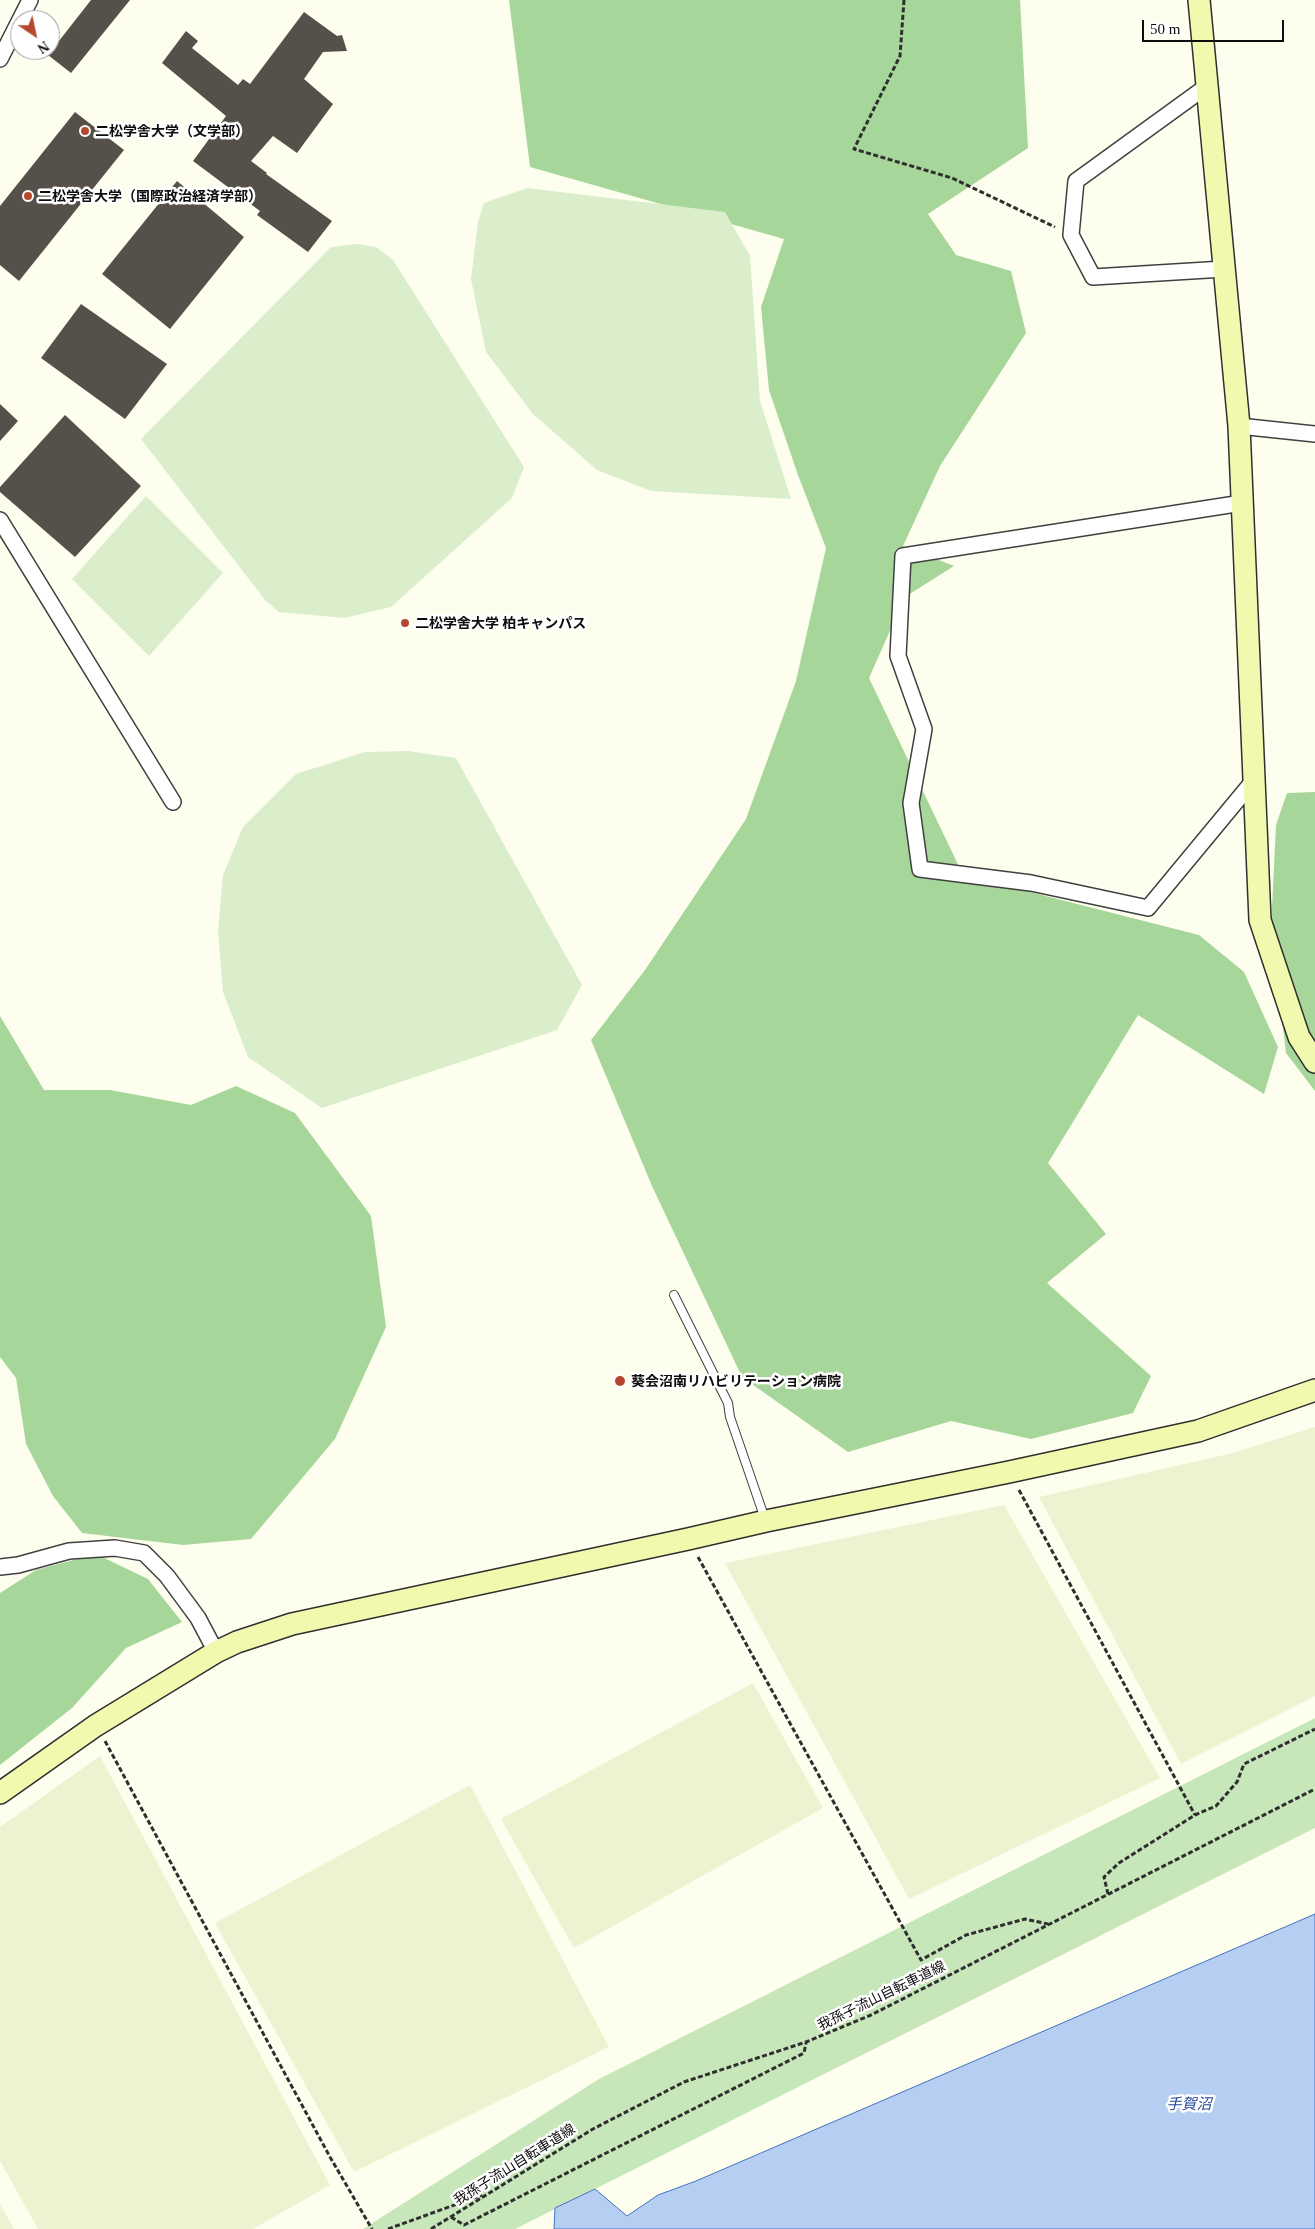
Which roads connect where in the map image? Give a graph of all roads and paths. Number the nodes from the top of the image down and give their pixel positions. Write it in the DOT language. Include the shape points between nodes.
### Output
graph roads {
  1 [pos="30,0"];
  2 [pos="904,0"];
  3 [pos="1199,0"];
  4 [pos="0,59"];
  5 [pos="1207,86"];
  6 [pos="1071,235"];
  7 [pos="1224,269"];
  8 [pos="1239,426"];
  9 [pos="1315,434"];
  10 [pos="1242,503"];
  11 [pos="0,520"];
  12 [pos="1254,780"];
  13 [pos="173,802"];
  14 [pos="1315,1062"];
  15 [pos="674,1295"];
  16 [pos="1315,1390"];
  17 [pos="1009,1472"];
  18 [pos="766,1521"];
  19 [pos="688,1539"];
  20 [pos="0,1567"];
  21 [pos="216,1652"];
  22 [pos="95,1726"];
  23 [pos="1315,1729"];
  24 [pos="1315,1789"];
  25 [pos="0,1793"];
  26 [pos="1194,1815"];
  27 [pos="1108,1894"];
  28 [pos="1048,1924"];
  29 [pos="806,2042"];
  30 [pos="490,2192"];
  31 [pos="451,2216"];
  32 [pos="372,2229"];
  33 [pos="388,2229"];
  34 [pos="431,2229"];
  1 -- 4 [label="street"];
  2 -- 6 [label="path" via="900,56 854,148 952,178"];
  3 -- 5 [label="street"];
  5 -- 6 [label="street" via="1076,181"];
  5 -- 7 [label="street"];
  6 -- 7 [label="street" via="1093,276"];
  7 -- 8 [label="street"];
  8 -- 9 [label="street"];
  8 -- 10 [label="street"];
  10 -- 12 [label="street"];
  10 -- 12 [label="street" via="903,556 898,656 924,729 911,803 920,869 1030,883 1148,908"];
  11 -- 13 [label="street"];
  12 -- 14 [label="street" via="1260,920 1299,1037"];
  15 -- 18 [label="lane" via="728,1403"];
  16 -- 17 [label="street" via="1198,1431"];
  17 -- 18 [label="street"];
  17 -- 26 [label="path"];
  18 -- 19 [label="street"];
  19 -- 21 [label="street" via="292,1624"];
  19 -- 28 [label="path" via="921,1960 966,1935 1025,1919"];
  20 -- 21 [label="street" via="69,1550 115,1548 144,1553 167,1576 198,1618"];
  21 -- 22 [label="street"];
  22 -- 25 [label="street"];
  22 -- 32 [label="path" via="108,1744"];
  23 -- 26 [label="path" via="1244,1764 1237,1782 1222,1800"];
  24 -- 27 [label="path, 我孫子流山自転車道線"];
  26 -- 27 [label="path" via="1119,1863 1104,1877"];
  27 -- 28 [label="path, 我孫子流山自転車道線"];
  28 -- 29 [label="path, 我孫子流山自転車道線" via="871,2015"];
  29 -- 30 [label="path, 我孫子流山自転車道線" via="684,2082 593,2129"];
  29 -- 31 [label="path" via="804,2053 464,2225"];
  30 -- 31 [label="path, 我孫子流山自転車道線"];
  30 -- 33 [label="path"];
  31 -- 34 [label="path, 我孫子流山自転車道線"];
}
